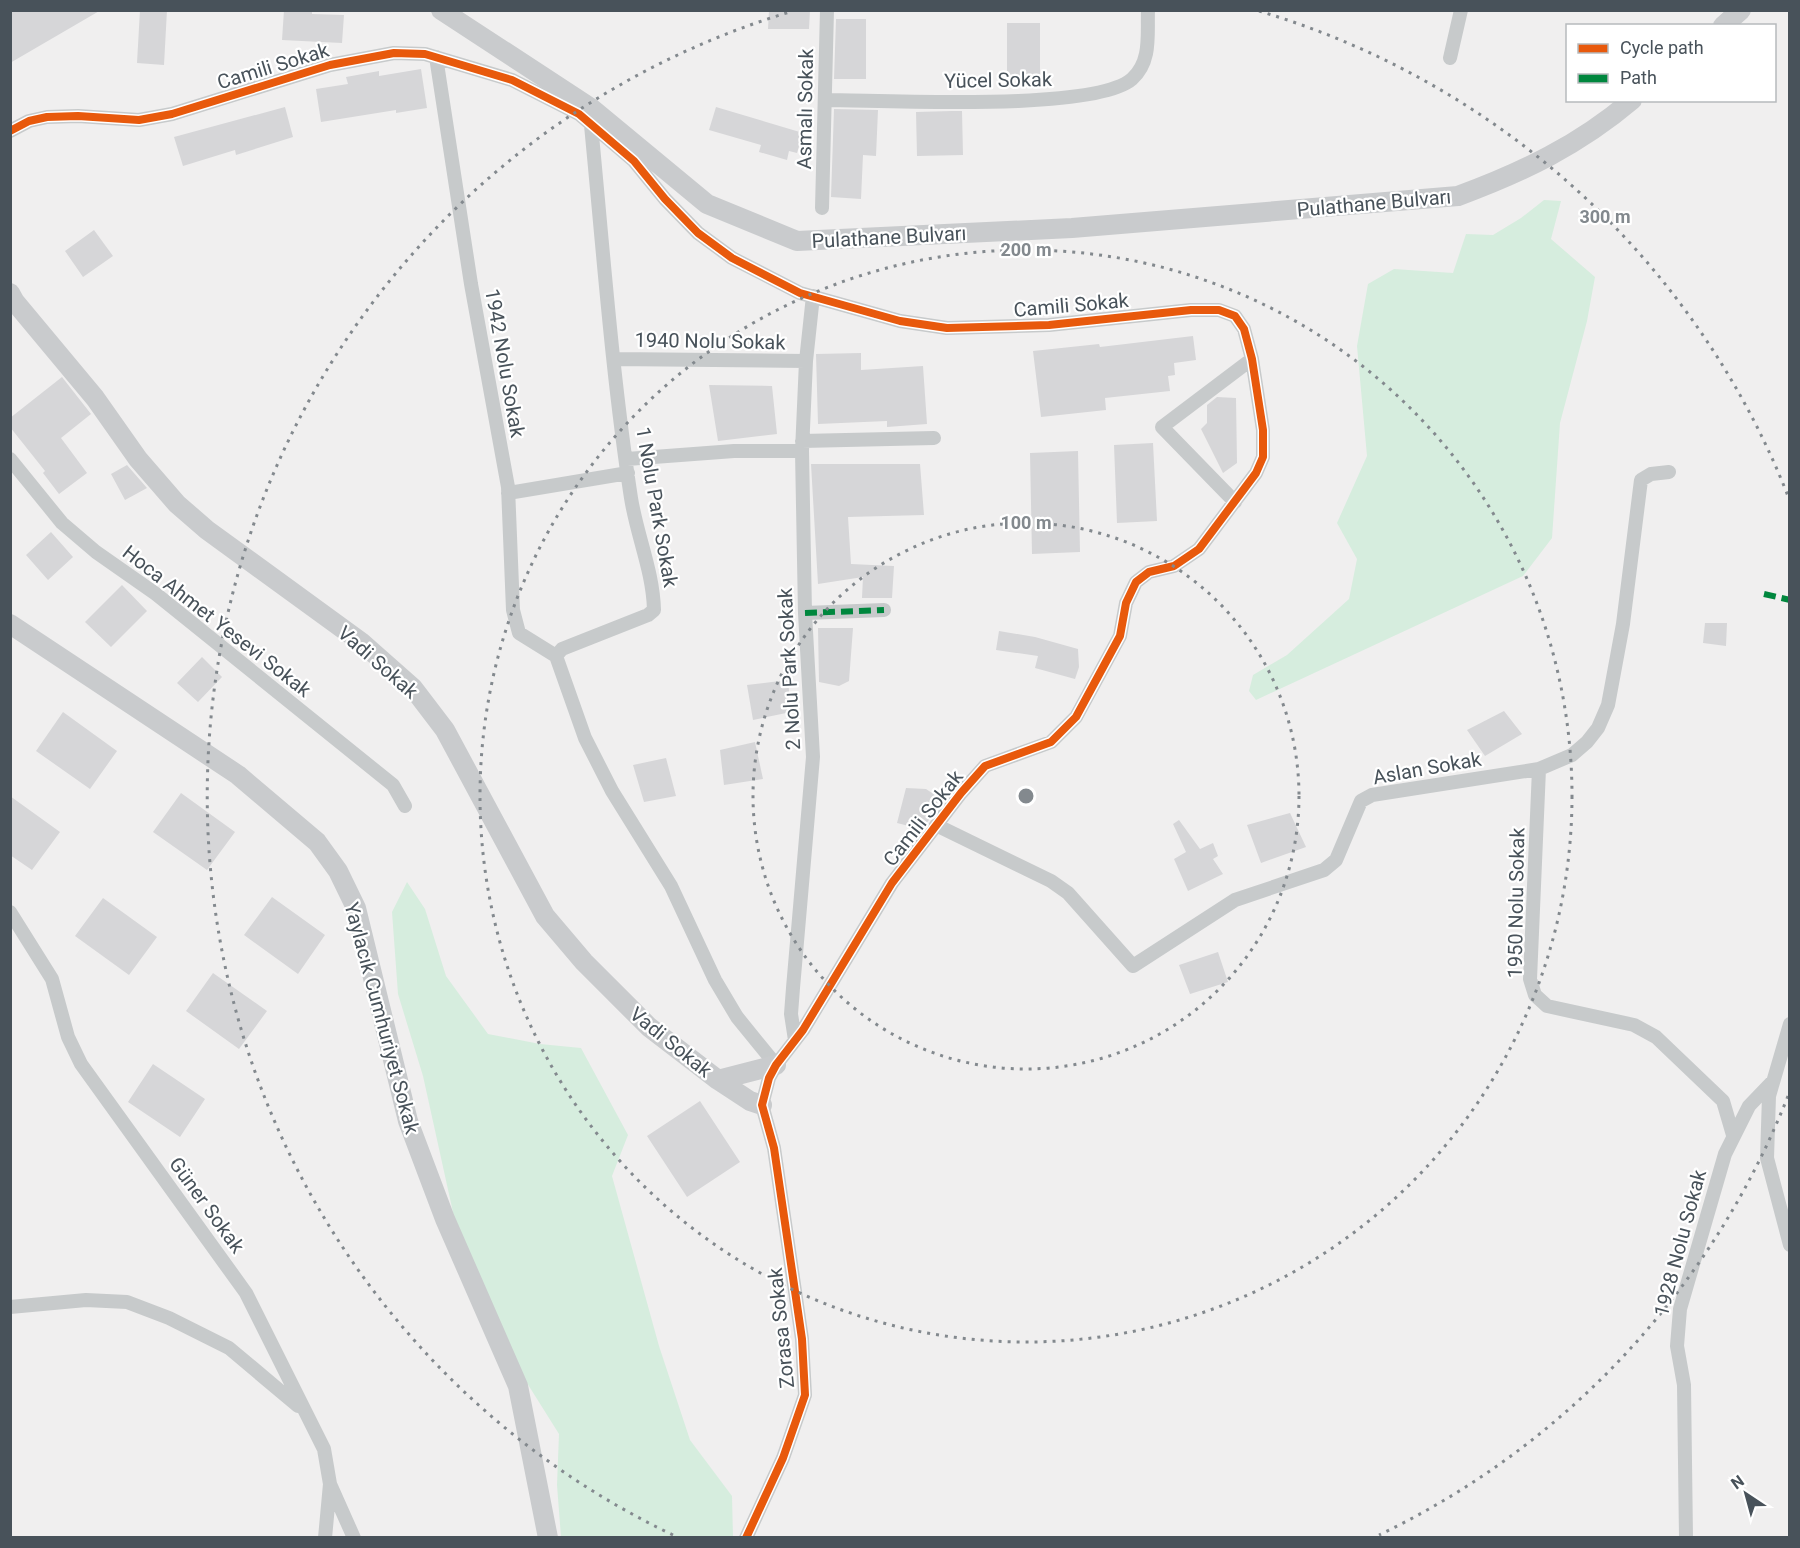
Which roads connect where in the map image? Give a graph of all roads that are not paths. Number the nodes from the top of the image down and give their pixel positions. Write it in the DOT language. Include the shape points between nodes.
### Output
graph roads {
  1 [pos="441,10"];
  2 [pos="827,10"];
  3 [pos="1148,10"];
  4 [pos="1461,10"];
  5 [pos="1741,10"];
  6 [pos="1726,24"];
  7 [pos="436,57"];
  8 [pos="1450,58"];
  9 [pos="825,100"];
  10 [pos="1629,102"];
  11 [pos="591,125"];
  12 [pos="10,132"];
  13 [pos="822,208"];
  14 [pos="10,293"];
  15 [pos="813,296"];
  16 [pos="614,359"];
  17 [pos="1252,359"];
  18 [pos="806,361"];
  19 [pos="934,438"];
  20 [pos="802,446"];
  21 [pos="10,459"];
  22 [pos="628,466"];
  23 [pos="1669,472"];
  24 [pos="508,493"];
  25 [pos="1235,502"];
  26 [pos="884,610"];
  27 [pos="805,613"];
  28 [pos="10,624"];
  29 [pos="556,656"];
  30 [pos="1539,769"];
  31 [pos="405,806"];
  32 [pos="938,826"];
  33 [pos="10,912"];
  34 [pos="1790,1024"];
  35 [pos="795,1040"];
  36 [pos="776,1065"];
  37 [pos="718,1080"];
  38 [pos="1773,1081"];
  39 [pos="762,1105"];
  40 [pos="1733,1135"];
  41 [pos="1790,1245"];
  42 [pos="10,1306"];
  43 [pos="302,1409"];
  44 [pos="330,1484"];
  45 [pos="325,1538"];
  46 [pos="354,1538"];
  47 [pos="548,1538"];
  48 [pos="746,1538"];
  49 [pos="1686,1538"];
  1 -- 10 [label="street, Pulathane Bulvarı" via="591,108 707,204 797,241 1072,228 1458,196 1497,182 1584,138"];
  2 -- 9 [label="street, Asmalı Sokak"];
  3 -- 9 [label="street, Yücel Sokak" via="1147,52 1142,67 1131,80 1113,89 1048,101"];
  4 -- 8 [label="street"];
  5 -- 6 [label="street"];
  7 -- 11 [label="street, Camili Sokak" via="512,80 579,114"];
  7 -- 12 [label="street, Camili Sokak" via="394,53 330,65 172,114 139,120 47,117"];
  7 -- 24 [label="street, 1942 Nolu Sokak"];
  9 -- 13 [label="street, Asmalı Sokak"];
  11 -- 15 [label="street, Camili Sokak" via="634,161 698,233 732,258"];
  11 -- 16 [label="street, 1 Nolu Park Sokak"];
  14 -- 37 [label="street, Vadi Sokak" via="177,504 361,642 413,688 445,729 545,916 649,1027"];
  15 -- 17 [label="street, Camili Sokak" via="900,321 947,328 1049,325 1219,310 1235,315 1244,329"];
  15 -- 18 [label="street, 2 Nolu Park Sokak"];
  16 -- 18 [label="street, 1940 Nolu Sokak"];
  16 -- 22 [label="street, 1 Nolu Park Sokak"];
  17 -- 25 [label="street, Camili Sokak" via="1263,430 1263,457"];
  17 -- 25 [label="street" via="1162,427"];
  18 -- 20 [label="street, 2 Nolu Park Sokak"];
  19 -- 20 [label="street"];
  20 -- 22 [label="street"];
  20 -- 27 [label="street, 2 Nolu Park Sokak"];
  21 -- 31 [label="street, Hoca Ahmet Yesevi Sokak" via="79,538 156,594 393,784"];
  22 -- 24 [label="street"];
  22 -- 29 [label="street, 1 Nolu Park Sokak" via="632,500 654,591 654,610 562,649"];
  23 -- 30 [label="street, Aslan Sokak" via="1651,474 1641,480 1623,624 1608,705 1598,728 1572,755"];
  24 -- 29 [label="street, 1942 Nolu Sokak" via="513,610 519,633"];
  25 -- 32 [label="street, Camili Sokak" via="1199,549 1174,566 1149,572 1136,582 1126,603 1120,636 1076,717 1051,742 985,766"];
  26 -- 27 [label="street"];
  27 -- 35 [label="street, 2 Nolu Park Sokak" via="813,757 791,1014"];
  28 -- 47 [label="street, Yaylacık Cumhuriyet Sokak" via="238,775 317,842 338,871 356,908 408,1121 445,1219 518,1386"];
  29 -- 36 [label="street" via="585,738 612,791 670,886 737,1017"];
  30 -- 32 [label="street, Aslan Sokak" via="1372,795 1361,801 1336,860 1324,870 1235,900 1133,966 1068,894 1051,881"];
  30 -- 40 [label="street, 1950 Nolu Sokak" via="1530,979 1534,995 1547,1006 1634,1025 1656,1037 1723,1101"];
  32 -- 35 [label="street, Camili Sokak" via="892,883"];
  33 -- 43 [label="street, Güner Sokak" via="51,979 68,1037 81,1064 246,1293"];
  34 -- 38 [label="street"];
  35 -- 36 [label="street, Camili Sokak"];
  36 -- 37 [label="street"];
  36 -- 39 [label="street, Camili Sokak"];
  37 -- 39 [label="street, Vadi Sokak"];
  38 -- 40 [label="street, 1928 Nolu Sokak" via="1749,1106"];
  38 -- 41 [label="street" via="1767,1158"];
  39 -- 48 [label="street, Zorasa Sokak" via="774,1148 802,1339 805,1395 783,1458"];
  40 -- 49 [label="street, 1928 Nolu Sokak" via="1680,1309 1677,1331 1684,1385"];
  42 -- 43 [label="street" via="86,1300 127,1302 228,1348"];
  43 -- 44 [label="street, Güner Sokak" via="324,1449"];
  44 -- 45 [label="street, Güner Sokak"];
  44 -- 46 [label="street"];
}
